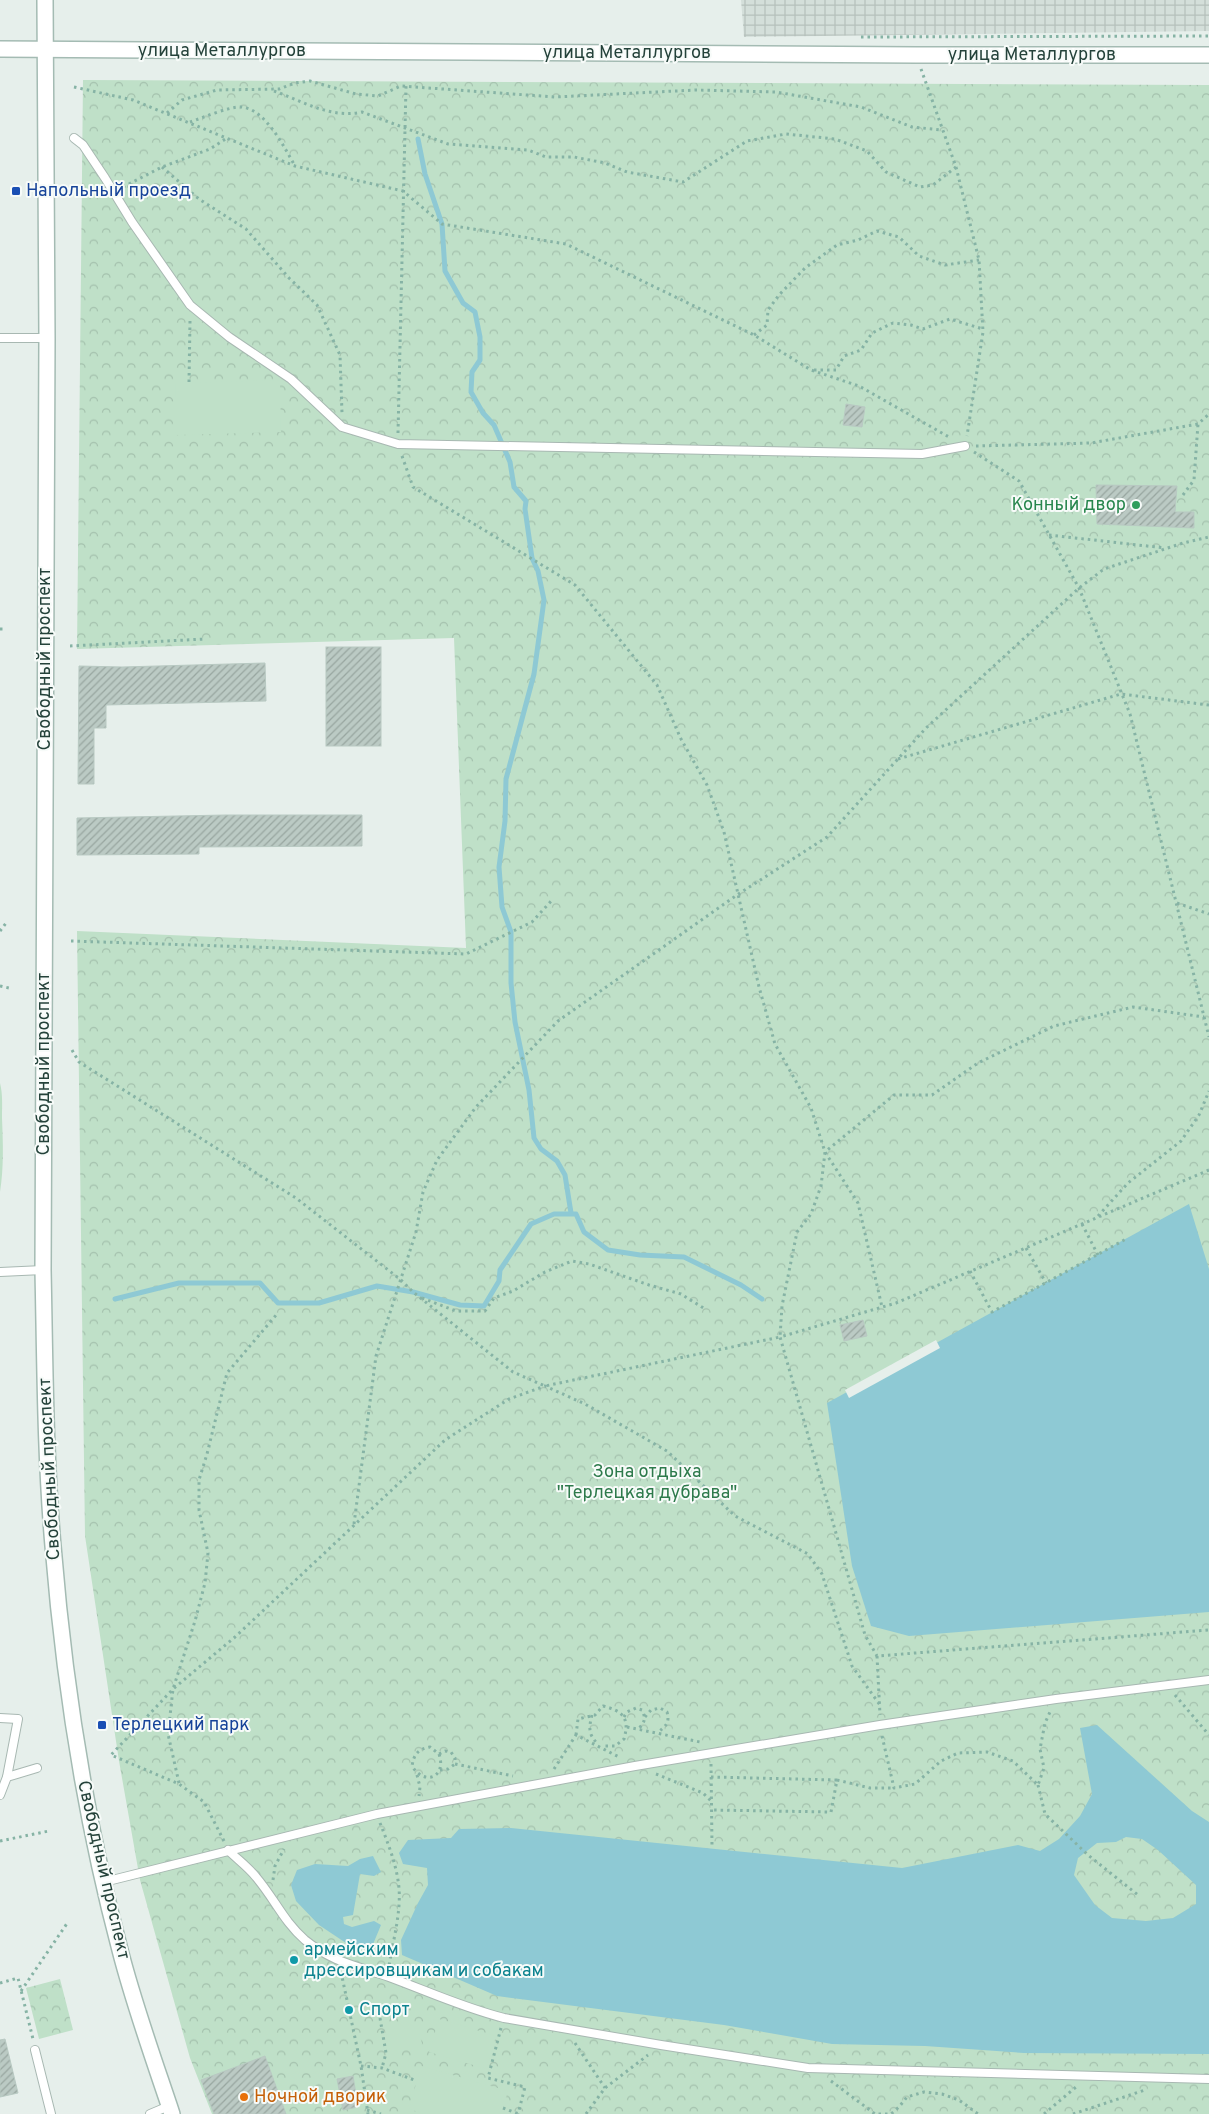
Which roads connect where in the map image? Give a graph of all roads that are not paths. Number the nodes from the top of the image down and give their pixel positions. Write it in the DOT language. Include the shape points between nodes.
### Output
graph roads {
  1 [pos="45,0"];
  2 [pos="0,49"];
  3 [pos="45,50"];
  4 [pos="1209,55"];
  5 [pos="74,138"];
  6 [pos="0,338"];
  7 [pos="47,338"];
  8 [pos="965,446"];
  9 [pos="44,1270"];
  10 [pos="0,1272"];
  11 [pos="1209,1680"];
  12 [pos="0,1718"];
  13 [pos="37,1768"];
  14 [pos="7,1777"];
  15 [pos="0,1795"];
  16 [pos="228,1850"];
  17 [pos="104,1882"];
  18 [pos="35,2050"];
  19 [pos="1209,2079"];
  20 [pos="171,2110"];
  21 [pos="51,2114"];
  22 [pos="150,2114"];
  1 -- 3 [label="main road, Свободный проспект"];
  2 -- 3 [label="main road"];
  3 -- 4 [label="main road, улица Металлургов"];
  3 -- 7 [label="main road, Свободный проспект"];
  5 -- 8 [label="lane" via="83,145 190,305 229,337 291,379 342,426 398,444 922,454"];
  6 -- 7 [label="lane"];
  7 -- 9 [label="main road, Свободный проспект"];
  9 -- 10 [label="lane"];
  9 -- 17 [label="main road, Свободный проспект" via="46,1407 54,1554 75,1729"];
  11 -- 16 [label="lane" via="880,1725 635,1766 377,1814"];
  12 -- 14 [label="lane" via="18,1718"];
  13 -- 14 [label="lane"];
  14 -- 15 [label="lane"];
  16 -- 17 [label="lane"];
  16 -- 19 [label="lane" via="256,1877 286,1921 305,1940 339,1962 504,2018 808,2068"];
  17 -- 20 [label="main road, Свободный проспект" via="120,1951"];
  18 -- 21 [label="lane"];
  20 -- 22 [label="lane"];
}
